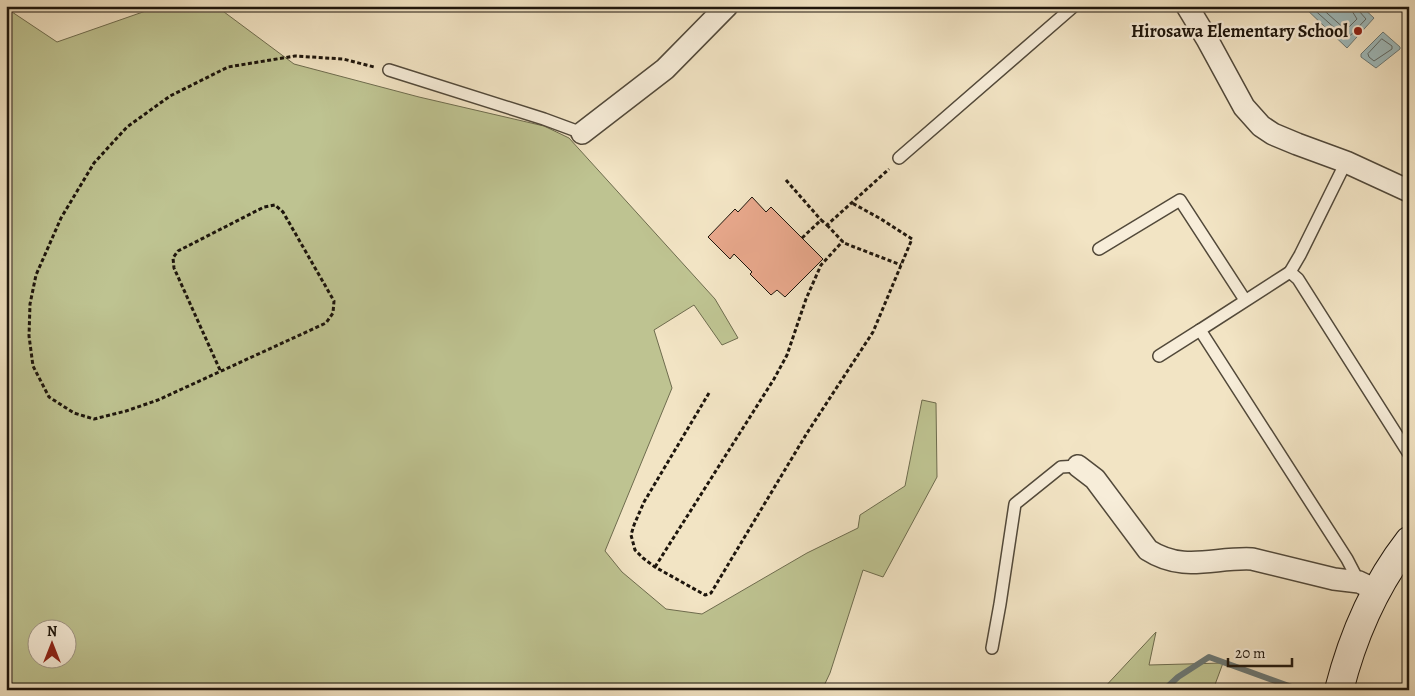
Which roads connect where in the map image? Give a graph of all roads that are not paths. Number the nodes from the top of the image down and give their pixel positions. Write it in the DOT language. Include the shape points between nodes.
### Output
graph roads {
  1 [pos="727,6"];
  2 [pos="1074,6"];
  3 [pos="1187,6"];
  4 [pos="389,70"];
  5 [pos="582,133"];
  6 [pos="899,158"];
  7 [pos="1346,162"];
  8 [pos="1409,191"];
  9 [pos="1099,249"];
  10 [pos="1290,272"];
  11 [pos="1245,300"];
  12 [pos="1200,330"];
  13 [pos="1159,356"];
  14 [pos="1409,454"];
  15 [pos="1078,466"];
  16 [pos="1409,541"];
  17 [pos="1367,586"];
  18 [pos="992,648"];
  19 [pos="1339,690"];
  1 -- 5 [label="street" via="666,69"];
  2 -- 6 [label="lane"];
  3 -- 7 [label="street" via="1251,117 1273,134"];
  4 -- 5 [label="lane"];
  7 -- 8 [label="street"];
  7 -- 10 [label="lane"];
  9 -- 11 [label="lane" via="1180,200"];
  10 -- 11 [label="lane"];
  10 -- 14 [label="lane" via="1298,279"];
  11 -- 12 [label="lane"];
  12 -- 13 [label="lane"];
  12 -- 17 [label="lane"];
  15 -- 17 [label="street" via="1096,479 1148,550 1158,556 1186,563 1252,559"];
  15 -- 18 [label="lane" via="1060,467 1015,504"];
  16 -- 17 [label="main road"];
  17 -- 19 [label="main road"];
}
